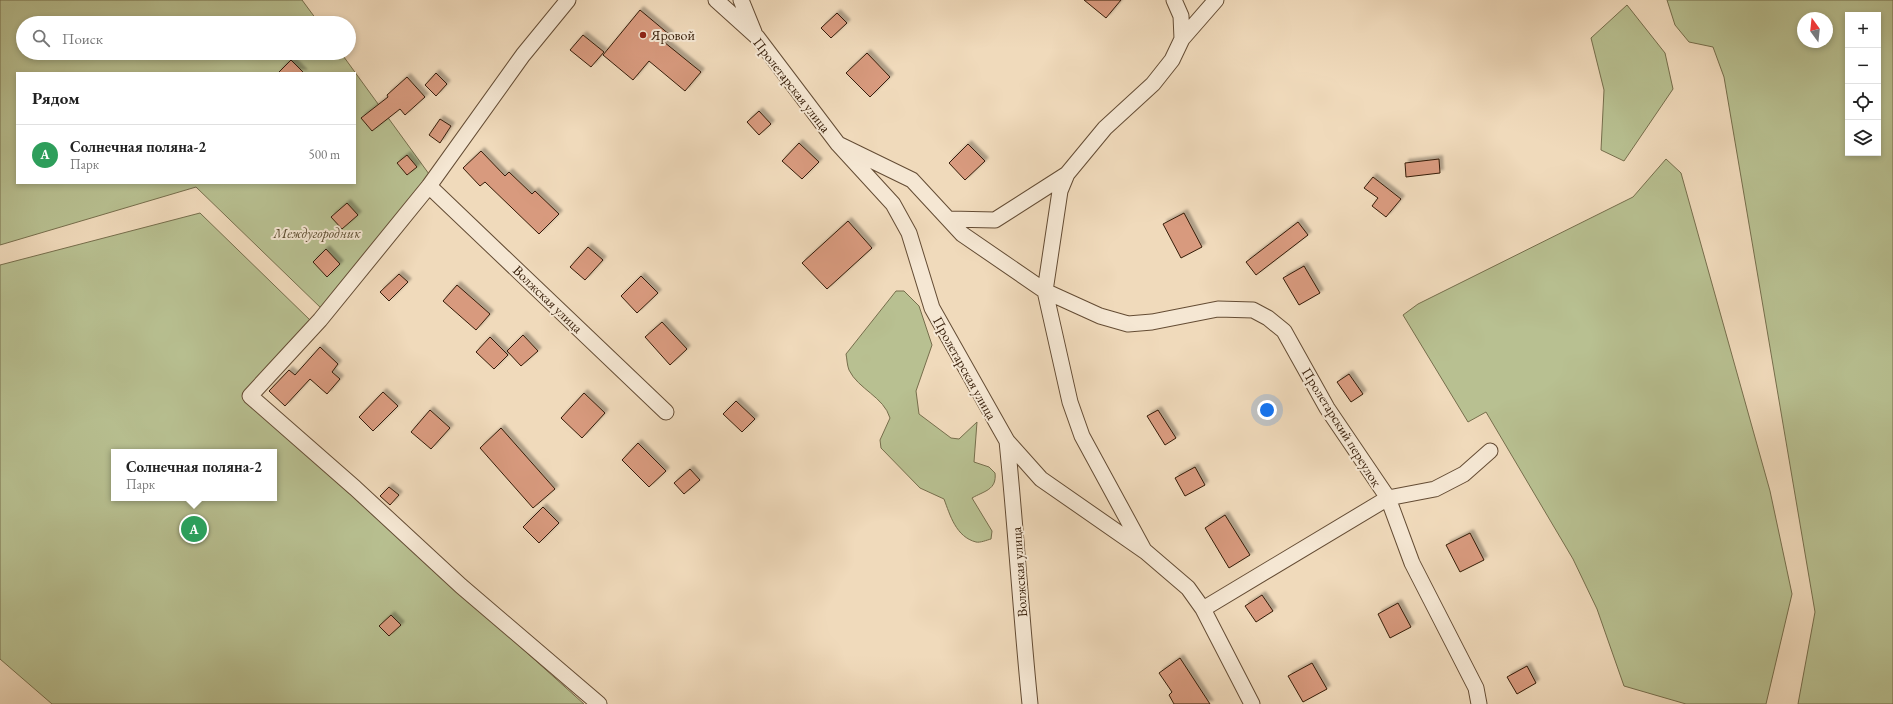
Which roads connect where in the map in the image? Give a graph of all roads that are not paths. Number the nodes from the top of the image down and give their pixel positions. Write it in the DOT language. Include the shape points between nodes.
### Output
graph roads {
  1 [pos="568,0"];
  2 [pos="716,0"];
  3 [pos="741,0"];
  4 [pos="1174,0"];
  5 [pos="1216,0"];
  6 [pos="757,37"];
  7 [pos="1182,40"];
  8 [pos="838,144"];
  9 [pos="1067,174"];
  10 [pos="429,186"];
  11 [pos="949,219"];
  12 [pos="1045,291"];
  13 [pos="666,412"];
  14 [pos="1007,441"];
  15 [pos="1490,451"];
  16 [pos="1388,498"];
  17 [pos="1146,552"];
  18 [pos="1203,609"];
  19 [pos="599,704"];
  20 [pos="1030,704"];
  21 [pos="1252,704"];
  22 [pos="1479,704"];
  1 -- 10 [label="street" via="523,55"];
  2 -- 6 [label="street, Пролетарская улица"];
  3 -- 6 [label="street"];
  4 -- 7 [label="street" via="1181,16"];
  5 -- 7 [label="street"];
  6 -- 8 [label="street, Пролетарская улица"];
  7 -- 9 [label="street" via="1172,60 1153,84 1105,128"];
  8 -- 11 [label="street, Пролетарский переулок" via="912,180"];
  8 -- 14 [label="street, Пролетарская улица" via="896,210 909,233 932,308"];
  9 -- 11 [label="street" via="995,220"];
  9 -- 12 [label="street" via="1060,191"];
  10 -- 13 [label="street, Волжская улица"];
  10 -- 19 [label="street" via="320,320 250,396 461,586"];
  11 -- 12 [label="street, Пролетарский переулок" via="962,234"];
  12 -- 16 [label="street, Пролетарский переулок" via="1100,316 1128,324 1218,309 1253,310 1268,318 1284,331 1327,408"];
  12 -- 17 [label="street" via="1070,402 1082,436"];
  14 -- 17 [label="street, Пролетарская улица" via="1042,479"];
  14 -- 20 [label="street, Волжская улица"];
  15 -- 16 [label="street" via="1464,474 1435,489"];
  16 -- 18 [label="street"];
  16 -- 22 [label="street, Пролетарский переулок" via="1412,563 1476,688"];
  17 -- 18 [label="street, Пролетарская улица" via="1188,588"];
  18 -- 21 [label="street, Пролетарская улица"];
}
